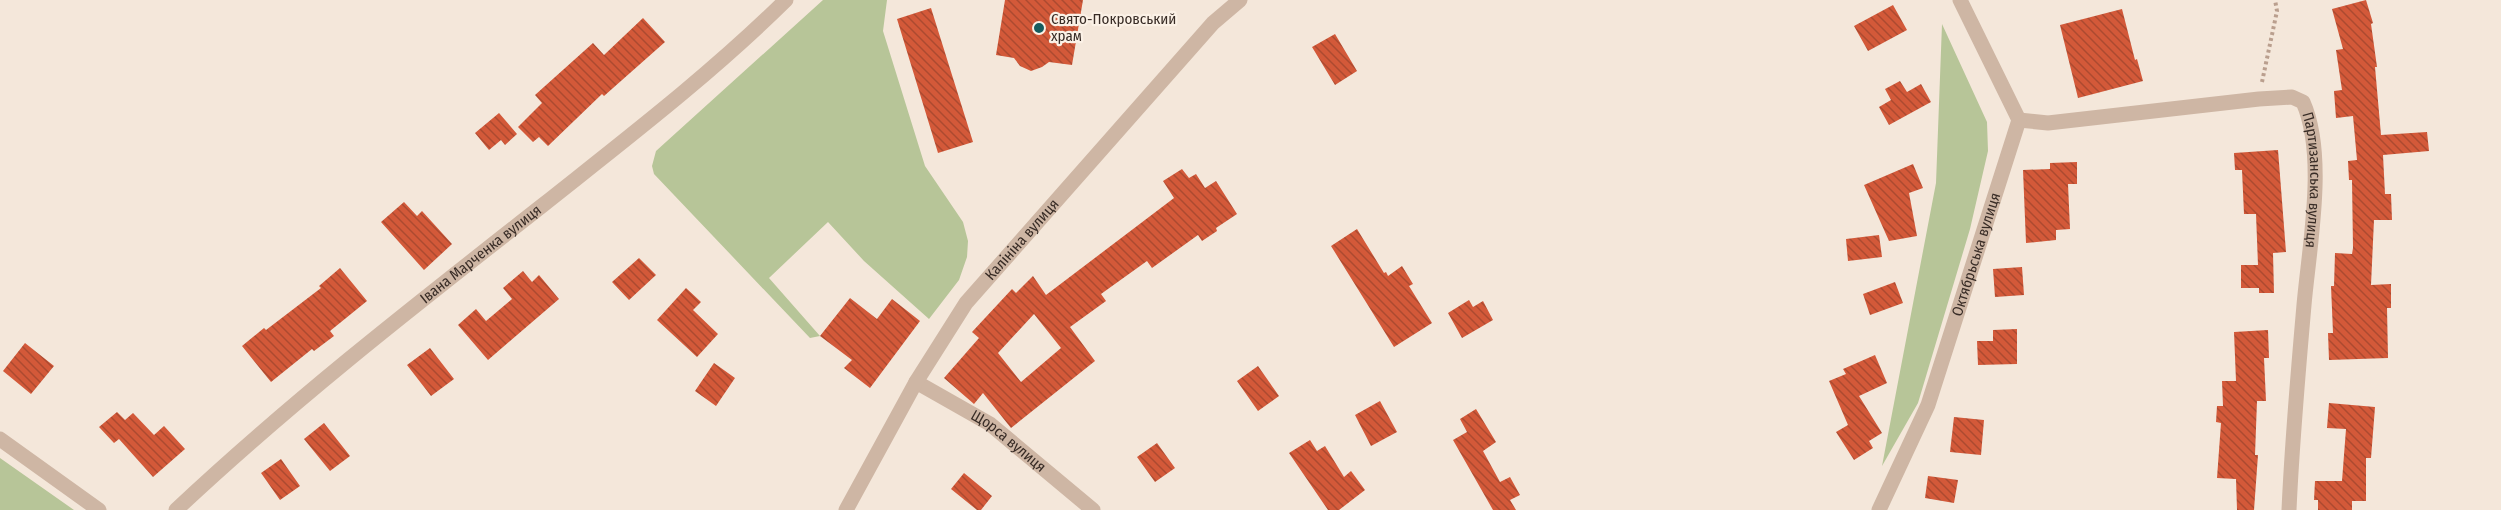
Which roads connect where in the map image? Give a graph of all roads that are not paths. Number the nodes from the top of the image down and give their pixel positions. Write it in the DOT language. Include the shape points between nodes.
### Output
graph roads {
  1 [pos="786,0"];
  2 [pos="1240,0"];
  3 [pos="1960,0"];
  4 [pos="2019,120"];
  5 [pos="916,382"];
  6 [pos="0,439"];
  7 [pos="99,510"];
  8 [pos="176,510"];
  9 [pos="846,510"];
  10 [pos="1093,510"];
  11 [pos="1879,510"];
  12 [pos="2289,510"];
  1 -- 8 [label="street, Івана Марченка вулиця" via="748,38 624,141 391,324 245,446"];
  2 -- 5 [label="street, Калініна вулиця" via="1213,22 966,303"];
  3 -- 4 [label="street"];
  4 -- 11 [label="street, Октябрьська вулиця" via="1928,405"];
  4 -- 12 [label="street, Партизанська вулиця" via="2048,123 2259,99 2292,97 2303,102 2314,144 2313,202"];
  5 -- 9 [label="street, Калініна вулиця"];
  5 -- 10 [label="street, Щорса вулиця" via="990,424"];
  6 -- 7 [label="street"];
}
